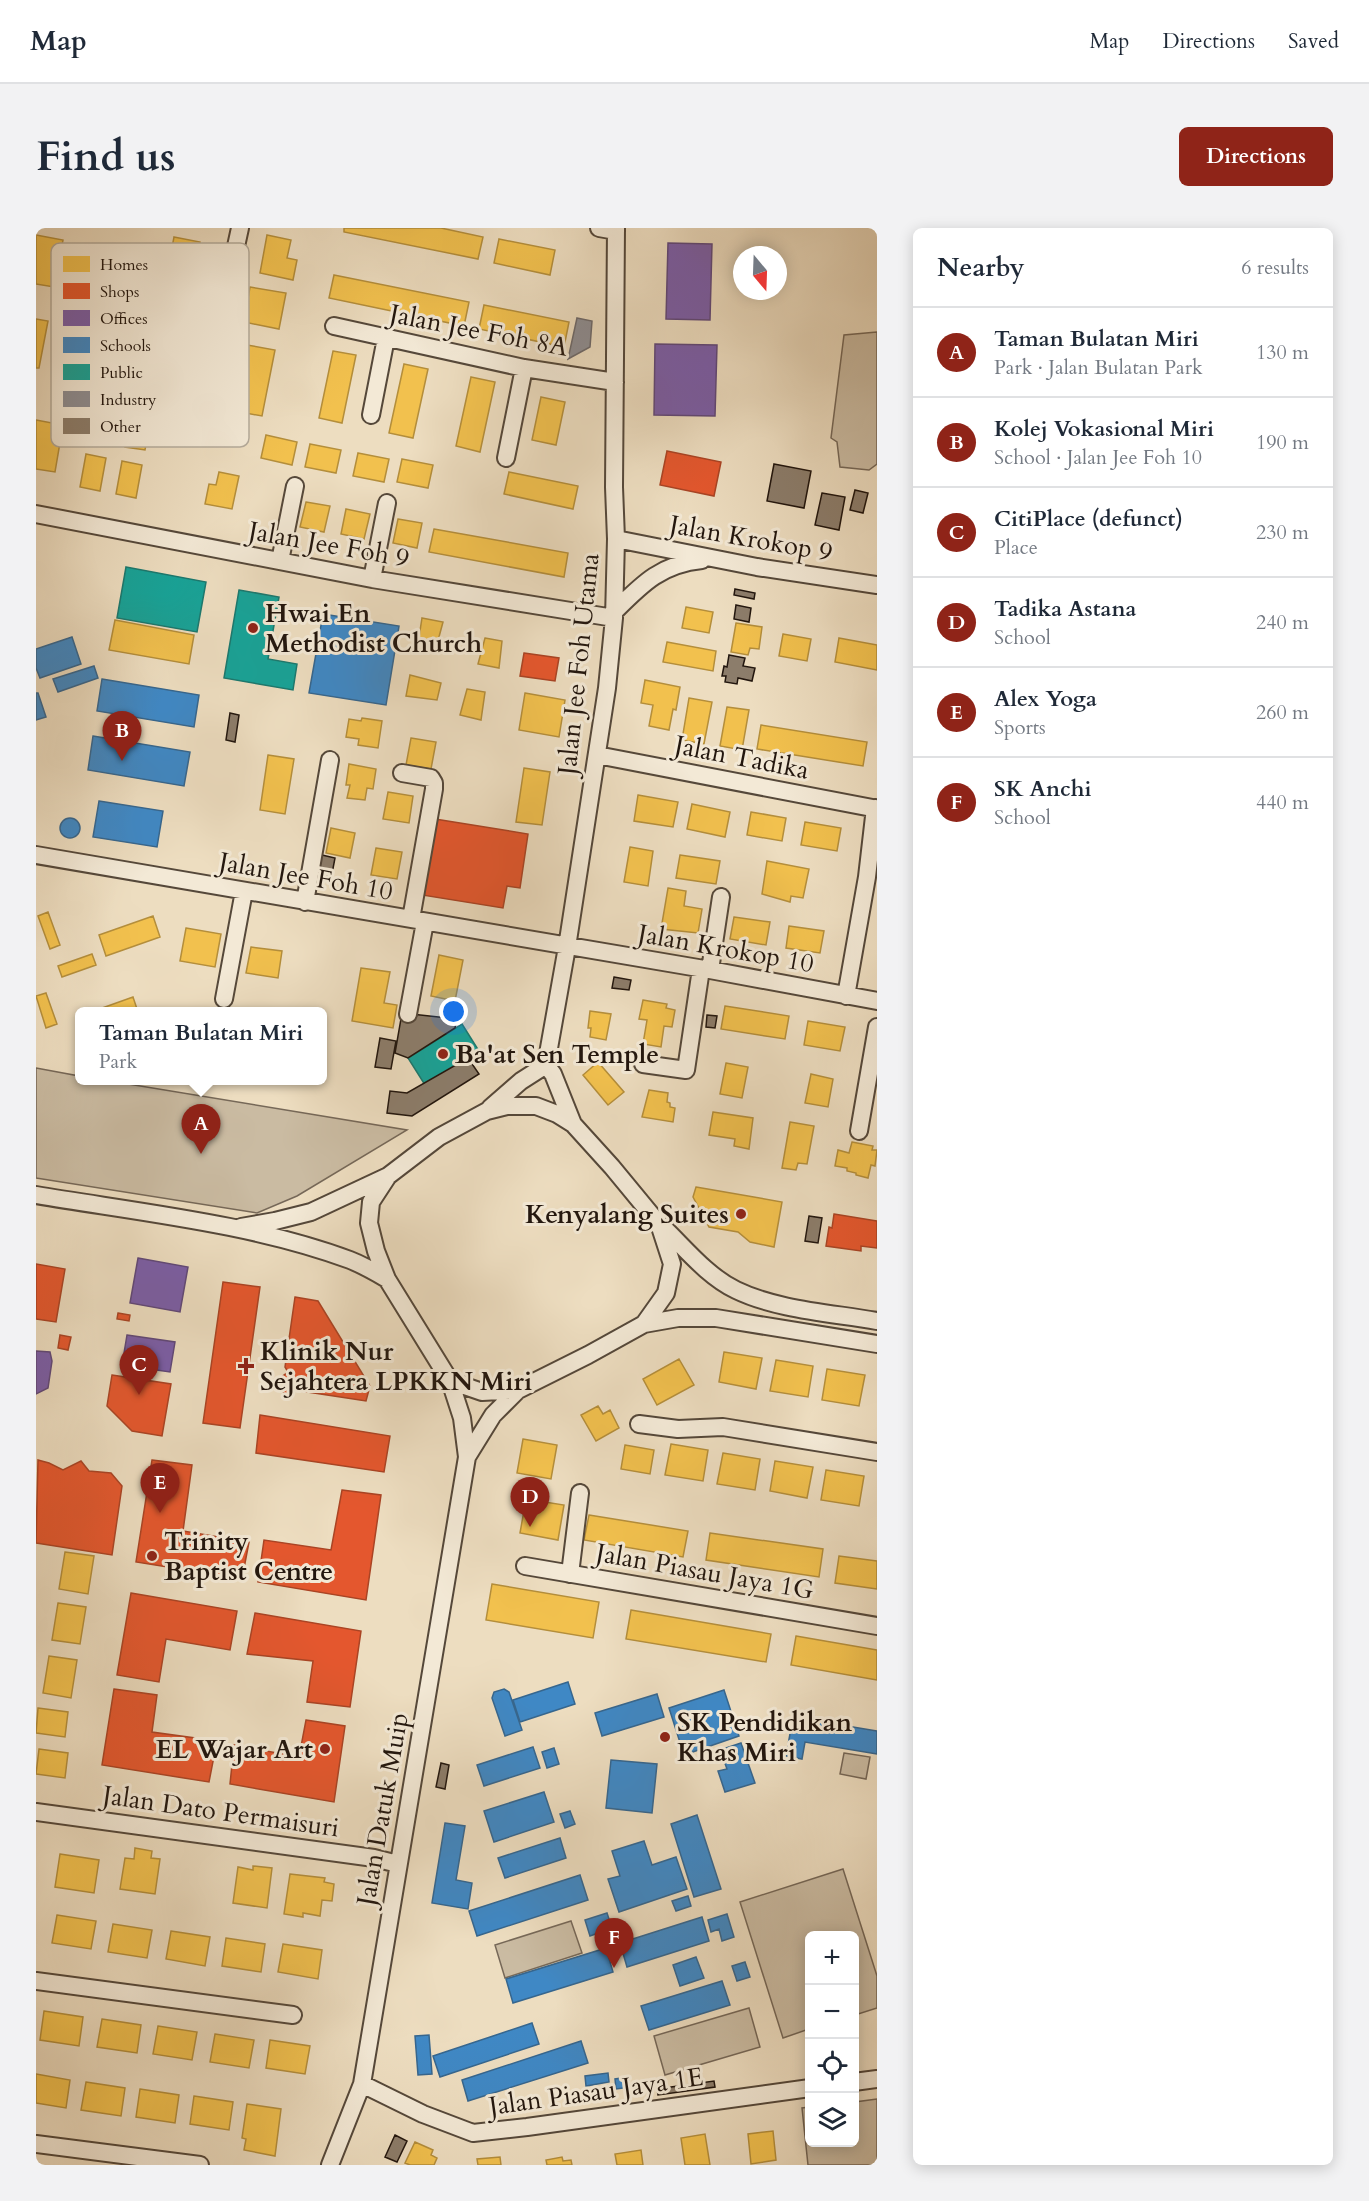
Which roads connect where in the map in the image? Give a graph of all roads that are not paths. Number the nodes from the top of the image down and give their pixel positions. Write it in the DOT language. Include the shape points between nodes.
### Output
graph roads {
  1 [pos="240,228"];
  2 [pos="599,228"];
  3 [pos="616,230"];
  4 [pos="237,243"];
  5 [pos="334,326"];
  6 [pos="386,338"];
  7 [pos="524,368"];
  8 [pos="615,382"];
  9 [pos="370,415"];
  10 [pos="506,458"];
  11 [pos="295,486"];
  12 [pos="387,503"];
  13 [pos="36,514"];
  14 [pos="616,539"];
  15 [pos="712,559"];
  16 [pos="280,561"];
  17 [pos="372,579"];
  18 [pos="877,585"];
  19 [pos="614,615"];
  20 [pos="597,755"];
  21 [pos="330,760"];
  22 [pos="402,773"];
  23 [pos="876,808"];
  24 [pos="36,855"];
  25 [pos="872,878"];
  26 [pos="244,891"];
  27 [pos="721,897"];
  28 [pos="305,902"];
  29 [pos="418,920"];
  30 [pos="567,946"];
  31 [pos="706,969"];
  32 [pos="846,996"];
  33 [pos="224,999"];
  34 [pos="877,1001"];
  35 [pos="408,1014"];
  36 [pos="877,1027"];
  37 [pos="643,1064"];
  38 [pos="546,1065"];
  39 [pos="487,1111"];
  40 [pos="573,1124"];
  41 [pos="859,1131"];
  42 [pos="388,1176"];
  43 [pos="36,1196"];
  44 [pos="659,1224"];
  45 [pos="234,1228"];
  46 [pos="387,1279"];
  47 [pos="877,1321"];
  48 [pos="644,1324"];
  49 [pos="877,1344"];
  50 [pos="450,1381"];
  51 [pos="518,1390"];
  52 [pos="639,1424"];
  53 [pos="877,1452"];
  54 [pos="467,1457"];
  55 [pos="580,1493"];
  56 [pos="525,1566"];
  57 [pos="570,1574"];
  58 [pos="877,1626"];
  59 [pos="36,1812"];
  60 [pos="398,1863"];
  61 [pos="36,1981"];
  62 [pos="293,2015"];
  63 [pos="877,2079"];
  64 [pos="859,2081"];
  65 [pos="362,2084"];
  66 [pos="805,2089"];
  67 [pos="36,2144"];
  68 [pos="200,2165"];
  69 [pos="330,2165"];
  1 -- 4 [label="street"];
  2 -- 3 [label="street"];
  3 -- 8 [label="street, Jalan Jee Foh Utama"];
  5 -- 6 [label="street, Jalan Jee Foh 8A"];
  6 -- 7 [label="street, Jalan Jee Foh 8A"];
  6 -- 9 [label="street"];
  7 -- 8 [label="street, Jalan Jee Foh 8A"];
  7 -- 10 [label="street"];
  8 -- 14 [label="street, Jalan Jee Foh Utama"];
  11 -- 16 [label="street"];
  12 -- 17 [label="street"];
  13 -- 16 [label="street, Jalan Jee Foh 9"];
  14 -- 15 [label="street, Jalan Krokop 9"];
  14 -- 19 [label="street, Jalan Jee Foh Utama"];
  15 -- 18 [label="street, Jalan Krokop 9"];
  15 -- 19 [label="street" via="689,561 654,574"];
  16 -- 17 [label="street, Jalan Jee Foh 9"];
  17 -- 19 [label="street, Jalan Jee Foh 9"];
  19 -- 20 [label="street, Jalan Jee Foh Utama"];
  20 -- 23 [label="street, Jalan Tadika"];
  20 -- 30 [label="street, Jalan Jee Foh Utama"];
  21 -- 28 [label="street"];
  22 -- 29 [label="street" via="431,778 434,783"];
  23 -- 25 [label="street"];
  24 -- 26 [label="street, Jalan Jee Foh 10"];
  25 -- 32 [label="street"];
  26 -- 28 [label="street, Jalan Jee Foh 10"];
  26 -- 33 [label="street"];
  27 -- 31 [label="street"];
  28 -- 29 [label="street, Jalan Jee Foh 10"];
  29 -- 30 [label="street, Jalan Jee Foh 10"];
  29 -- 35 [label="street"];
  30 -- 31 [label="street, Jalan Krokop 10"];
  30 -- 38 [label="street, Jalan Jee Foh Utama"];
  31 -- 32 [label="street, Jalan Krokop 10"];
  31 -- 37 [label="street" via="686,1070"];
  32 -- 34 [label="street, Jalan Krokop 10"];
  36 -- 41 [label="street"];
  38 -- 39 [label="street"];
  38 -- 40 [label="street"];
  39 -- 40 [label="street" via="536,1106"];
  39 -- 42 [label="street" via="439,1137"];
  40 -- 44 [label="street"];
  42 -- 45 [label="street" via="311,1212"];
  42 -- 46 [label="street" via="371,1202 369,1223"];
  43 -- 45 [label="street"];
  44 -- 47 [label="street" via="710,1273 735,1290 769,1302"];
  44 -- 48 [label="street" via="672,1264 666,1293"];
  45 -- 46 [label="street" via="352,1261"];
  46 -- 50 [label="street"];
  48 -- 49 [label="street" via="678,1318 716,1318"];
  48 -- 51 [label="street"];
  50 -- 51 [label="street" via="482,1392"];
  50 -- 54 [label="street" via="462,1418"];
  51 -- 54 [label="street" via="493,1415"];
  52 -- 53 [label="street" via="678,1429 723,1427"];
  54 -- 60 [label="street, Jalan Datuk Muip"];
  55 -- 57 [label="street"];
  56 -- 57 [label="street, Jalan Piasau Jaya 1G"];
  57 -- 58 [label="street, Jalan Piasau Jaya 1G"];
  59 -- 60 [label="street, Jalan Dato Permaisuri"];
  60 -- 65 [label="street, Jalan Datuk Muip"];
  61 -- 62 [label="street"];
  63 -- 64 [label="street"];
  65 -- 66 [label="street, Jalan Piasau Jaya 1E" via="473,2133"];
  65 -- 69 [label="street, Jalan Datuk Muip"];
  67 -- 68 [label="street"];
}
